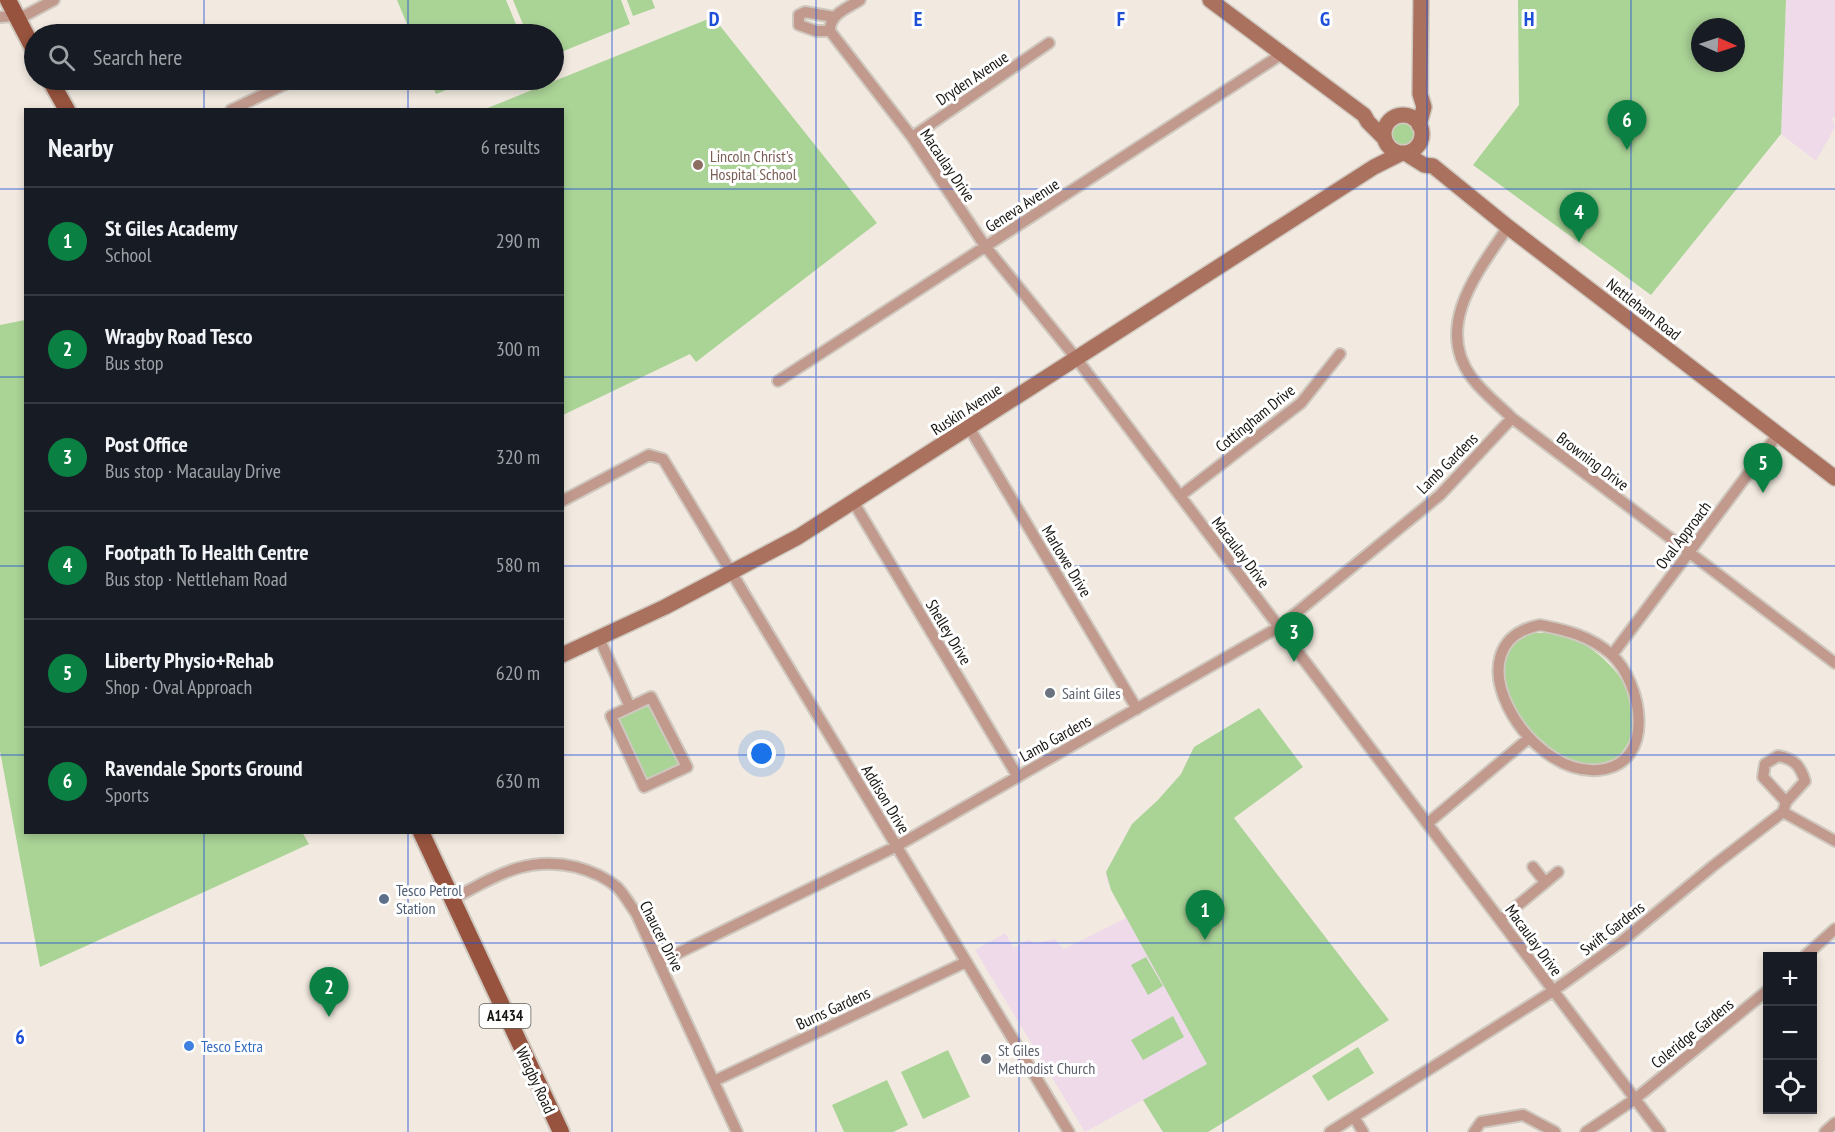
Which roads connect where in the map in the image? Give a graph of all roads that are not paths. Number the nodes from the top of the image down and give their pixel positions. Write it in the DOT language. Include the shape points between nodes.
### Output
graph roads {
  1 [pos="8,0"];
  2 [pos="54,0"];
  3 [pos="860,0"];
  4 [pos="1210,0"];
  5 [pos="1420,0"];
  6 [pos="8,16"];
  7 [pos="834,17"];
  8 [pos="830,31"];
  9 [pos="24,37"];
  10 [pos="1049,43"];
  11 [pos="1282,54"];
  12 [pos="56,90"];
  13 [pos="273,90"];
  14 [pos="1420,94"];
  15 [pos="66,108"];
  16 [pos="235,108"];
  17 [pos="1364,115"];
  18 [pos="1397,116"];
  19 [pos="1421,131"];
  20 [pos="912,137"];
  21 [pos="1384,139"];
  22 [pos="1404,153"];
  23 [pos="1433,166"];
  24 [pos="1374,167"];
  25 [pos="1508,227"];
  26 [pos="985,246"];
  27 [pos="1340,354"];
  28 [pos="1076,358"];
  29 [pos="778,381"];
  30 [pos="1512,418"];
  31 [pos="970,429"];
  32 [pos="1778,434"];
  33 [pos="1834,474"];
  34 [pos="1180,496"];
  35 [pos="564,500"];
  36 [pos="854,503"];
  37 [pos="1689,551"];
  38 [pos="732,571"];
  39 [pos="1279,627"];
  40 [pos="599,638"];
  41 [pos="564,654"];
  42 [pos="1612,655"];
  43 [pos="1835,663"];
  44 [pos="630,707"];
  45 [pos="1137,709"];
  46 [pos="1529,738"];
  47 [pos="1018,777"];
  48 [pos="1785,807"];
  49 [pos="1428,823"];
  50 [pos="422,834"];
  51 [pos="1835,841"];
  52 [pos="897,846"];
  53 [pos="1533,867"];
  54 [pos="1558,872"];
  55 [pos="1545,882"];
  56 [pos="451,900"];
  57 [pos="1500,920"];
  58 [pos="1835,929"];
  59 [pos="1810,952"];
  60 [pos="660,962"];
  61 [pos="966,962"];
  62 [pos="1553,991"];
  63 [pos="1763,993"];
  64 [pos="714,1081"];
  65 [pos="1635,1099"];
  66 [pos="1354,1118"];
  67 [pos="1835,1123"];
  68 [pos="1066,1131"];
  69 [pos="561,1132"];
  70 [pos="736,1132"];
  71 [pos="1330,1132"];
  72 [pos="1363,1132"];
  73 [pos="1474,1132"];
  74 [pos="1555,1132"];
  75 [pos="1586,1132"];
  76 [pos="1660,1132"];
  77 [pos="1825,1132"];
  1 -- 6 [label="main road"];
  2 -- 6 [label="street" via="26,15"];
  3 -- 7 [label="street"];
  4 -- 11 [label="main road"];
  5 -- 14 [label="main road"];
  6 -- 9 [label="main road"];
  7 -- 8 [label="street" via="829,23"];
  7 -- 8 [label="street" via="805,12 799,15 799,25 805,29"];
  8 -- 20 [label="street, Macaulay Drive"];
  10 -- 20 [label="street, Dryden Avenue"];
  11 -- 17 [label="main road"];
  11 -- 26 [label="street, Geneva Avenue"];
  12 -- 15 [label="main road"];
  13 -- 16 [label="street"];
  14 -- 18 [label="main road"];
  14 -- 19 [label="main road" via="1424,107"];
  17 -- 18 [label="main road"];
  17 -- 21 [label="main road"];
  18 -- 19 [label="main road" via="1412,117"];
  18 -- 21 [label="main road" via="1386,126"];
  19 -- 22 [label="main road" via="1416,147"];
  19 -- 23 [label="main road"];
  20 -- 26 [label="street, Macaulay Drive"];
  21 -- 22 [label="main road" via="1391,149"];
  21 -- 24 [label="main road"];
  22 -- 23 [label="main road, Nettleham Road"];
  22 -- 24 [label="main road, Ruskin Avenue"];
  23 -- 25 [label="main road, Nettleham Road"];
  24 -- 28 [label="main road, Ruskin Avenue"];
  25 -- 30 [label="street, Browning Drive" via="1470,283 1458,318 1458,332 1464,364 1472,378"];
  25 -- 32 [label="main road, Nettleham Road"];
  26 -- 28 [label="street, Macaulay Drive"];
  26 -- 29 [label="street, Geneva Avenue"];
  27 -- 34 [label="street, Cottingham Drive" via="1301,404"];
  28 -- 31 [label="main road, Ruskin Avenue"];
  28 -- 34 [label="street, Macaulay Drive"];
  30 -- 37 [label="street, Browning Drive"];
  30 -- 39 [label="street, Lamb Gardens" via="1440,495"];
  31 -- 36 [label="main road, Ruskin Avenue"];
  31 -- 45 [label="street, Marlowe Drive"];
  32 -- 33 [label="main road, Nettleham Road"];
  32 -- 37 [label="street, Oval Approach"];
  34 -- 39 [label="street, Macaulay Drive"];
  35 -- 38 [label="street, Addison Drive" via="649,455 663,459"];
  36 -- 38 [label="main road, Ruskin Avenue"];
  36 -- 47 [label="street, Shelley Drive"];
  37 -- 42 [label="street, Oval Approach"];
  37 -- 43 [label="street, Browning Drive"];
  38 -- 40 [label="main road, Ruskin Avenue"];
  38 -- 52 [label="street, Addison Drive"];
  39 -- 45 [label="street, Lamb Gardens"];
  39 -- 49 [label="street, Macaulay Drive"];
  40 -- 41 [label="main road, Ruskin Avenue"];
  40 -- 44 [label="street"];
  42 -- 46 [label="street" via="1631,682 1638,706 1640,728 1627,756 1607,769 1594,770 1562,762"];
  42 -- 46 [label="street" via="1579,634 1540,625 1524,628 1509,639 1501,655 1500,683 1507,709"];
  44 -- 44 [label="street" via="651,697 687,767 644,787 611,716"];
  45 -- 47 [label="street, Lamb Gardens"];
  46 -- 49 [label="street"];
  47 -- 52 [label="street, Lamb Gardens"];
  48 -- 48 [label="street, Swift Gardens" via="1763,777 1765,764 1778,756 1792,759 1802,770 1805,781"];
  48 -- 51 [label="street"];
  48 -- 62 [label="street, Swift Gardens" via="1621,942"];
  49 -- 57 [label="street, Macaulay Drive"];
  50 -- 56 [label="main road, Wragby Road / A1434"];
  52 -- 60 [label="street, Lamb Gardens"];
  52 -- 61 [label="street, Addison Drive"];
  53 -- 55 [label="street"];
  54 -- 55 [label="street"];
  55 -- 57 [label="street"];
  56 -- 60 [label="street, Chaucer Drive" via="529,864 555,862 592,871 617,888 636,913"];
  56 -- 69 [label="main road, Wragby Road / A1434"];
  57 -- 62 [label="street, Macaulay Drive"];
  58 -- 59 [label="street"];
  60 -- 64 [label="street, Chaucer Drive"];
  61 -- 64 [label="street, Burns Gardens"];
  61 -- 68 [label="street, Addison Drive"];
  62 -- 65 [label="street, Macaulay Drive"];
  62 -- 66 [label="street, Swift Gardens"];
  63 -- 65 [label="street, Coleridge Gardens"];
  64 -- 70 [label="street, Chaucer Drive"];
  65 -- 75 [label="street, Coleridge Gardens"];
  65 -- 76 [label="street, Macaulay Drive"];
  66 -- 71 [label="street, Swift Gardens"];
  66 -- 72 [label="street"];
  67 -- 77 [label="street"];
  73 -- 74 [label="street" via="1481,1122 1523,1115"];
}
